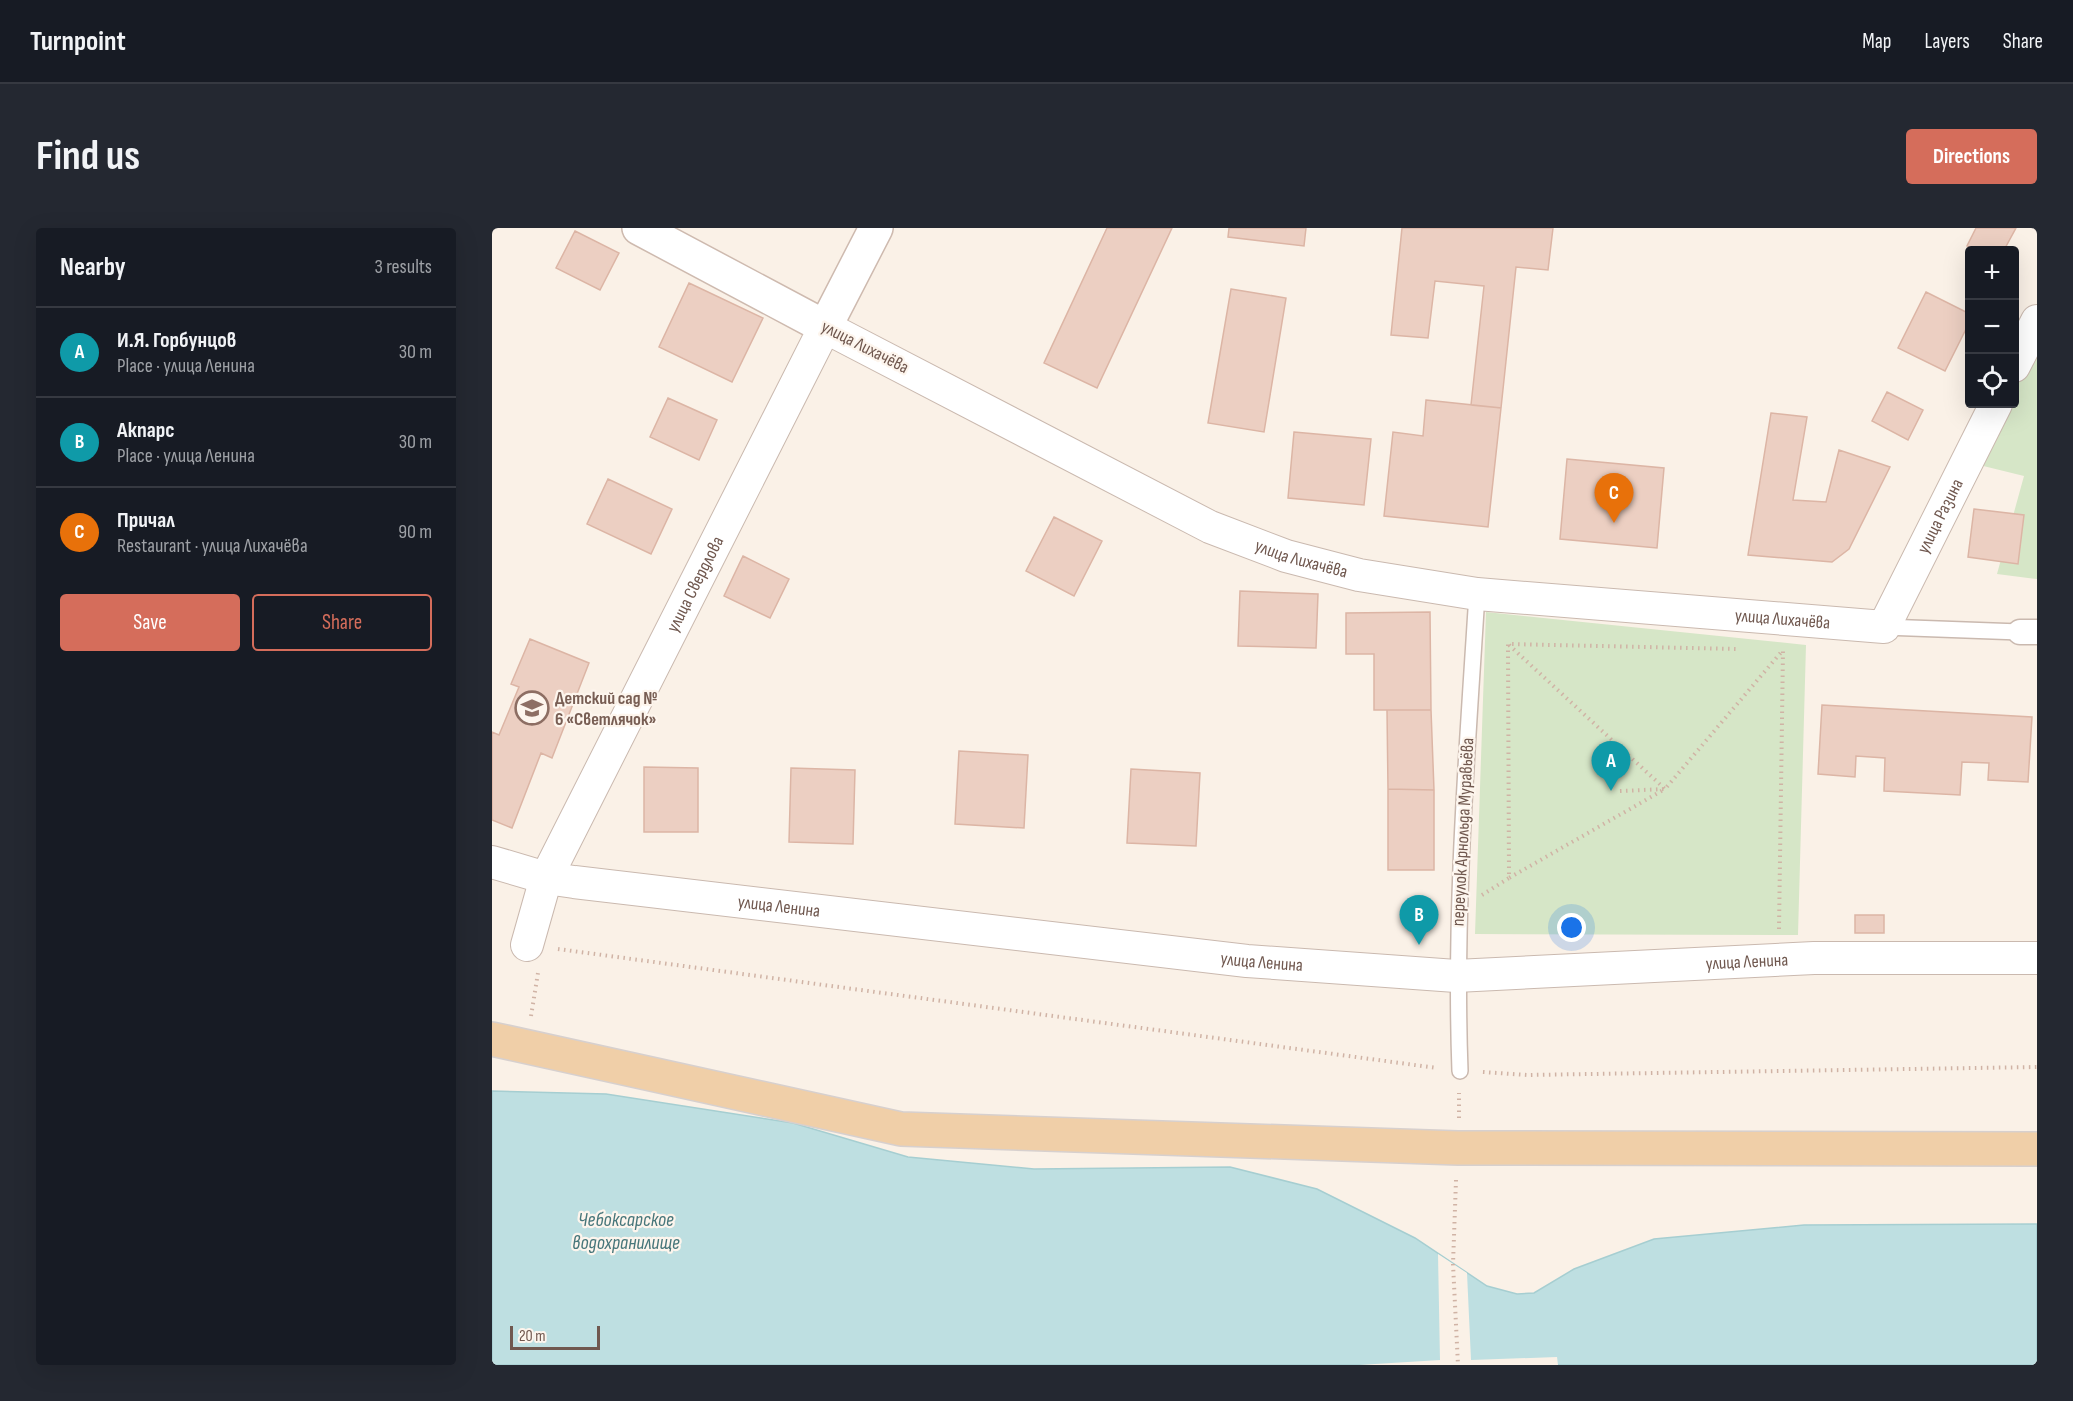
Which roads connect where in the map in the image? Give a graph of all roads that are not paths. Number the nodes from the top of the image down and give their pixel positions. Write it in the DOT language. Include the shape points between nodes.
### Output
graph roads {
  1 [pos="639,228"];
  2 [pos="876,228"];
  3 [pos="2037,321"];
  4 [pos="825,327"];
  5 [pos="2019,356"];
  6 [pos="1994,408"];
  7 [pos="1477,594"];
  8 [pos="1884,627"];
  9 [pos="2029,632"];
  10 [pos="492,862"];
  11 [pos="546,878"];
  12 [pos="534,946"];
  13 [pos="2037,958"];
  14 [pos="1456,976"];
  15 [pos="492,1039"];
  16 [pos="1460,1071"];
  17 [pos="2037,1149"];
  1 -- 4 [label="main road, улица Лихачёва"];
  2 -- 4 [label="main road, улица Свердлова"];
  3 -- 5 [label="street"];
  4 -- 7 [label="street, улица Лихачёва" via="1210,527 1286,556 1359,575"];
  4 -- 11 [label="street, улица Свердлова"];
  6 -- 8 [label="street, улица Разина"];
  7 -- 8 [label="street, улица Лихачёва"];
  7 -- 14 [label="lane, переулок Арнольда Муравьёва"];
  8 -- 9 [label="lane, улица Лихачёва"];
  10 -- 11 [label="street, улица Ленина"];
  11 -- 12 [label="street, улица Свердлова"];
  11 -- 14 [label="street, улица Ленина" via="1247,961"];
  13 -- 14 [label="street, улица Ленина" via="1778,960"];
  14 -- 16 [label="lane, переулок Арнольда Муравьёва"];
  15 -- 17 [label="main road" via="901,1130 1458,1148"];
}
